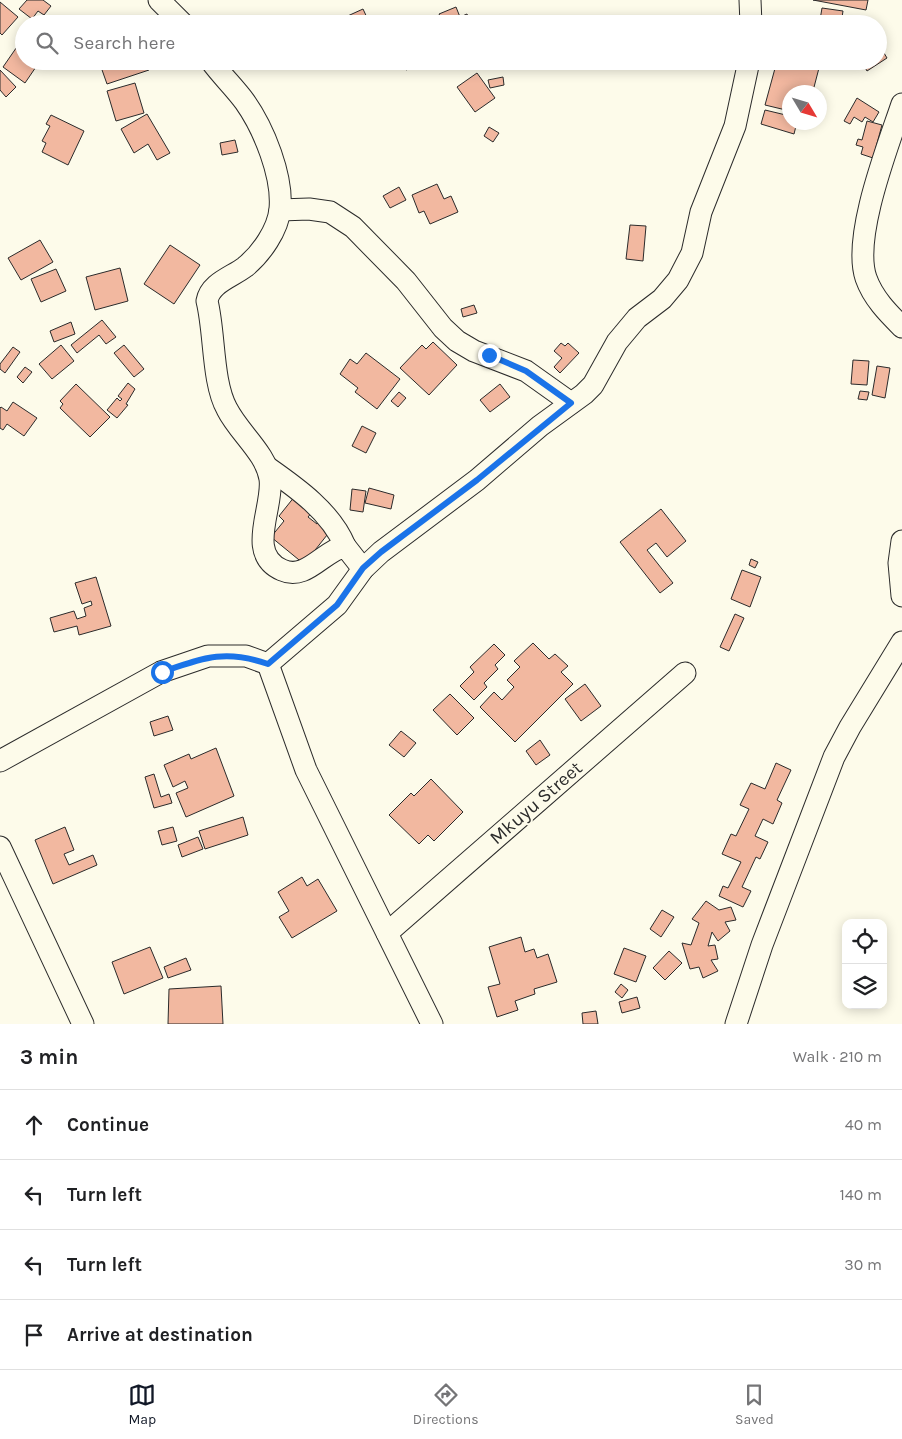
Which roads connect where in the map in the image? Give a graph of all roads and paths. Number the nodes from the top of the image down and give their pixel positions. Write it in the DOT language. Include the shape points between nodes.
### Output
graph roads {
  1 [pos="159,0"];
  2 [pos="750,0"];
  3 [pos="174,15"];
  4 [pos="751,15"];
  5 [pos="218,70"];
  6 [pos="747,70"];
  7 [pos="902,104"];
  8 [pos="280,210"];
  9 [pos="902,327"];
  10 [pos="571,403"];
  11 [pos="268,467"];
  12 [pos="902,540"];
  13 [pos="345,546"];
  14 [pos="363,568"];
  15 [pos="902,596"];
  16 [pos="902,642"];
  17 [pos="268,664"];
  18 [pos="685,673"];
  19 [pos="0,761"];
  20 [pos="0,847"];
  21 [pos="387,933"];
  22 [pos="83,1024"];
  23 [pos="432,1024"];
  24 [pos="736,1024"];
  1 -- 3 [label="street"];
  2 -- 4 [label="street"];
  5 -- 8 [label="street" via="245,102 271,152 280,191"];
  6 -- 10 [label="street" via="735,126 701,212 692,253 678,280 617,342 593,385"];
  7 -- 9 [label="street" via="878,178 865,234 863,260 865,277 873,293"];
  8 -- 10 [label="street" via="330,212 353,227 406,281 457,341 526,371"];
  8 -- 11 [label="street" via="276,225 259,253 212,289 207,301 220,393 226,409"];
  10 -- 14 [label="street"];
  11 -- 13 [label="street" via="317,507"];
  11 -- 13 [label="street" via="270,496 263,539 264,551 271,563 291,574 301,573 334,549"];
  12 -- 15 [label="street"];
  13 -- 14 [label="street"];
  14 -- 17 [label="street" via="337,605"];
  16 -- 24 [label="street" via="834,757 762,945"];
  17 -- 19 [label="street" via="246,656 208,656 162,672"];
  17 -- 21 [label="street" via="306,770"];
  18 -- 21 [label="street, Mkuyu Street"];
  20 -- 22 [label="street"];
  21 -- 23 [label="street"];
}
